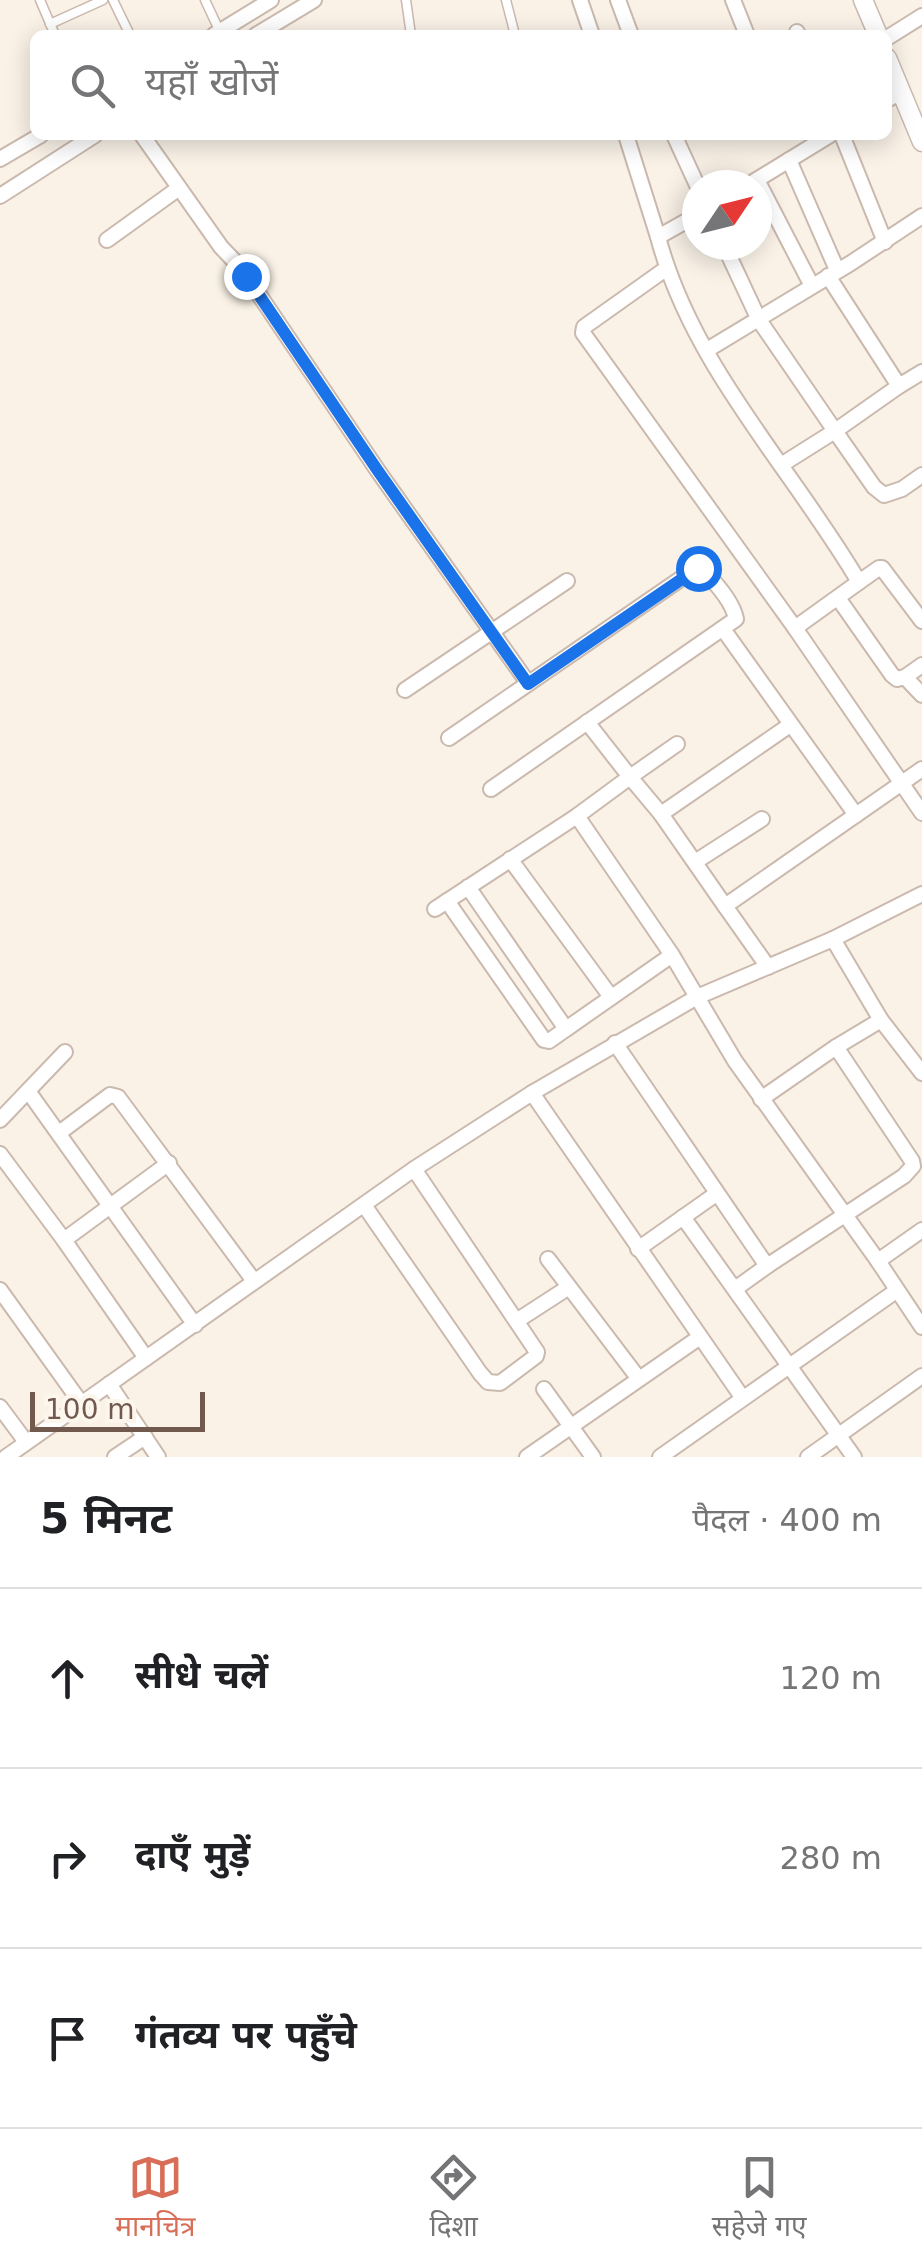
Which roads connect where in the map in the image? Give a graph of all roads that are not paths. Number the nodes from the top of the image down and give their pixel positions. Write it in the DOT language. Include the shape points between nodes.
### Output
graph roads {
  1 [pos="40,0"];
  2 [pos="103,0"];
  3 [pos="113,0"];
  4 [pos="205,0"];
  5 [pos="271,0"];
  6 [pos="314,0"];
  7 [pos="406,0"];
  8 [pos="506,0"];
  9 [pos="580,0"];
  10 [pos="618,0"];
  11 [pos="733,0"];
  12 [pos="863,0"];
  13 [pos="922,16"];
  14 [pos="50,24"];
  15 [pos="53,30"];
  16 [pos="128,30"];
  17 [pos="216,30"];
  18 [pos="222,30"];
  19 [pos="264,30"];
  20 [pos="410,30"];
  21 [pos="514,30"];
  22 [pos="590,30"];
  23 [pos="629,30"];
  24 [pos="745,30"];
  25 [pos="876,30"];
  26 [pos="892,35"];
  27 [pos="894,96"];
  28 [pos="918,120"];
  29 [pos="32,140"];
  30 [pos="87,140"];
  31 [pos="145,140"];
  32 [pos="628,140"];
  33 [pos="676,140"];
  34 [pos="822,140"];
  35 [pos="844,140"];
  36 [pos="922,142"];
  37 [pos="0,159"];
  38 [pos="789,160"];
  39 [pos="690,170"];
  40 [pos="772,171"];
  41 [pos="179,188"];
  42 [pos="0,196"];
  43 [pos="772,216"];
  44 [pos="922,216"];
  45 [pos="682,223"];
  46 [pos="658,237"];
  47 [pos="107,240"];
  48 [pos="884,242"];
  49 [pos="731,260"];
  50 [pos="667,268"];
  51 [pos="833,274"];
  52 [pos="812,286"];
  53 [pos="759,320"];
  54 [pos="707,350"];
  55 [pos="922,372"];
  56 [pos="898,386"];
  57 [pos="835,431"];
  58 [pos="781,465"];
  59 [pos="922,476"];
  60 [pos="568,581"];
  61 [pos="860,582"];
  62 [pos="838,598"];
  63 [pos="922,622"];
  64 [pos="795,628"];
  65 [pos="723,630"];
  66 [pos="491,632"];
  67 [pos="922,665"];
  68 [pos="905,677"];
  69 [pos="528,684"];
  70 [pos="405,690"];
  71 [pos="922,695"];
  72 [pos="588,722"];
  73 [pos="790,725"];
  74 [pos="449,738"];
  75 [pos="676,744"];
  76 [pos="922,769"];
  77 [pos="630,777"];
  78 [pos="902,783"];
  79 [pos="491,789"];
  80 [pos="922,813"];
  81 [pos="661,814"];
  82 [pos="577,816"];
  83 [pos="856,816"];
  84 [pos="762,818"];
  85 [pos="510,859"];
  86 [pos="695,862"];
  87 [pos="468,887"];
  88 [pos="922,894"];
  89 [pos="725,906"];
  90 [pos="833,939"];
  91 [pos="672,955"];
  92 [pos="768,966"];
  93 [pos="696,996"];
  94 [pos="612,997"];
  95 [pos="880,1020"];
  96 [pos="566,1029"];
  97 [pos="615,1043"];
  98 [pos="836,1047"];
  99 [pos="64,1052"];
  100 [pos="922,1074"];
  101 [pos="28,1091"];
  102 [pos="532,1093"];
  103 [pos="762,1099"];
  104 [pos="0,1120"];
  105 [pos="58,1134"];
  106 [pos="0,1154"];
  107 [pos="169,1163"];
  108 [pos="414,1170"];
  109 [pos="716,1194"];
  110 [pos="364,1205"];
  111 [pos="111,1206"];
  112 [pos="845,1216"];
  113 [pos="683,1217"];
  114 [pos="922,1230"];
  115 [pos="64,1240"];
  116 [pos="638,1248"];
  117 [pos="548,1259"];
  118 [pos="878,1261"];
  119 [pos="767,1266"];
  120 [pos="254,1282"];
  121 [pos="569,1287"];
  122 [pos="735,1289"];
  123 [pos="0,1290"];
  124 [pos="896,1291"];
  125 [pos="919,1317"];
  126 [pos="518,1320"];
  127 [pos="196,1325"];
  128 [pos="700,1338"];
  129 [pos="146,1358"];
  130 [pos="790,1366"];
  131 [pos="922,1376"];
  132 [pos="638,1379"];
  133 [pos="109,1384"];
  134 [pos="544,1389"];
  135 [pos="742,1397"];
  136 [pos="81,1403"];
  137 [pos="0,1406"];
  138 [pos="571,1427"];
  139 [pos="839,1435"];
  140 [pos="145,1438"];
  141 [pos="26,1442"];
  142 [pos="9,1456"];
  143 [pos="115,1457"];
  144 [pos="158,1457"];
  145 [pos="527,1457"];
  146 [pos="592,1457"];
  147 [pos="660,1457"];
  148 [pos="808,1457"];
  149 [pos="854,1457"];
  1 -- 14 [label="lane"];
  2 -- 14 [label="lane"];
  3 -- 16 [label="lane"];
  4 -- 17 [label="lane"];
  5 -- 18 [label="street"];
  6 -- 19 [label="street"];
  7 -- 20 [label="lane"];
  8 -- 21 [label="lane"];
  9 -- 22 [label="street"];
  10 -- 23 [label="street"];
  11 -- 24 [label="street"];
  12 -- 25 [label="street"];
  13 -- 26 [label="street"];
  14 -- 15 [label="lane"];
  27 -- 28 [label="street"];
  28 -- 36 [label="street"];
  29 -- 37 [label="street"];
  30 -- 42 [label="street"];
  31 -- 41 [label="street"];
  32 -- 46 [label="street"];
  33 -- 39 [label="street"];
  34 -- 38 [label="street"];
  35 -- 48 [label="street"];
  38 -- 40 [label="street"];
  38 -- 51 [label="street"];
  41 -- 47 [label="street"];
  41 -- 66 [label="street"];
  43 -- 52 [label="street"];
  44 -- 48 [label="street"];
  45 -- 46 [label="street"];
  46 -- 50 [label="street"];
  48 -- 51 [label="street"];
  49 -- 53 [label="street"];
  50 -- 54 [label="street"];
  50 -- 64 [label="street" via="583,333"];
  51 -- 52 [label="street"];
  51 -- 56 [label="street"];
  52 -- 53 [label="street"];
  53 -- 54 [label="street"];
  53 -- 57 [label="street"];
  54 -- 58 [label="street"];
  55 -- 56 [label="street"];
  56 -- 57 [label="street"];
  57 -- 58 [label="street"];
  57 -- 59 [label="street" via="884,495"];
  58 -- 61 [label="street"];
  60 -- 66 [label="street"];
  61 -- 62 [label="street"];
  61 -- 63 [label="street" via="882,568"];
  62 -- 64 [label="street"];
  62 -- 68 [label="street" via="894,678"];
  64 -- 78 [label="street"];
  65 -- 69 [label="street" via="736,619 735,611 708,575 695,569"];
  65 -- 72 [label="street"];
  65 -- 73 [label="street"];
  66 -- 69 [label="street"];
  66 -- 70 [label="street"];
  67 -- 68 [label="street"];
  68 -- 71 [label="street"];
  69 -- 74 [label="street"];
  72 -- 77 [label="street"];
  72 -- 79 [label="street"];
  73 -- 81 [label="street"];
  73 -- 83 [label="street"];
  75 -- 77 [label="street"];
  76 -- 78 [label="street"];
  77 -- 81 [label="street"];
  77 -- 82 [label="street"];
  78 -- 80 [label="street"];
  78 -- 83 [label="street"];
  81 -- 86 [label="street"];
  82 -- 85 [label="street"];
  82 -- 91 [label="street"];
  83 -- 89 [label="street"];
  84 -- 86 [label="street"];
  85 -- 87 [label="street"];
  85 -- 94 [label="street"];
  86 -- 89 [label="street"];
  87 -- 96 [label="street"];
  87 -- 96 [label="street" via="441,905 544,1040"];
  88 -- 90 [label="street"];
  89 -- 92 [label="street"];
  90 -- 92 [label="street"];
  90 -- 95 [label="street"];
  91 -- 93 [label="street"];
  91 -- 94 [label="street"];
  92 -- 93 [label="street"];
  93 -- 97 [label="street"];
  93 -- 103 [label="street"];
  94 -- 96 [label="street"];
  95 -- 98 [label="street"];
  95 -- 100 [label="street"];
  97 -- 102 [label="street"];
  97 -- 109 [label="street"];
  98 -- 103 [label="street"];
  98 -- 112 [label="street" via="913,1166"];
  99 -- 101 [label="street"];
  101 -- 104 [label="street"];
  101 -- 105 [label="street"];
  102 -- 108 [label="street"];
  102 -- 116 [label="street"];
  103 -- 112 [label="street"];
  105 -- 107 [label="street" via="114,1096"];
  105 -- 111 [label="street"];
  106 -- 115 [label="street"];
  107 -- 111 [label="street"];
  107 -- 120 [label="street"];
  108 -- 110 [label="street"];
  108 -- 126 [label="street"];
  109 -- 113 [label="street"];
  109 -- 119 [label="street"];
  110 -- 120 [label="street"];
  110 -- 126 [label="street" via="488,1382 500,1383 538,1352"];
  111 -- 115 [label="street"];
  111 -- 127 [label="street"];
  112 -- 118 [label="street"];
  112 -- 119 [label="street"];
  113 -- 116 [label="street"];
  113 -- 122 [label="street"];
  114 -- 118 [label="street"];
  115 -- 129 [label="street"];
  116 -- 128 [label="street"];
  117 -- 121 [label="street"];
  118 -- 124 [label="street"];
  119 -- 122 [label="street"];
  120 -- 127 [label="street"];
  121 -- 126 [label="street"];
  121 -- 132 [label="street"];
  122 -- 130 [label="street"];
  123 -- 136 [label="street"];
  124 -- 125 [label="street"];
  124 -- 130 [label="street"];
  127 -- 129 [label="street"];
  128 -- 132 [label="street"];
  128 -- 135 [label="street"];
  129 -- 133 [label="street"];
  130 -- 135 [label="street"];
  130 -- 139 [label="street"];
  131 -- 139 [label="street"];
  132 -- 138 [label="street"];
  133 -- 136 [label="street"];
  133 -- 140 [label="street"];
  134 -- 138 [label="street"];
  135 -- 147 [label="street"];
  136 -- 141 [label="street"];
  137 -- 141 [label="street"];
  138 -- 145 [label="street"];
  138 -- 146 [label="street"];
  139 -- 148 [label="street"];
  139 -- 149 [label="street"];
  140 -- 143 [label="street"];
  140 -- 144 [label="street"];
  141 -- 142 [label="street"];
}
